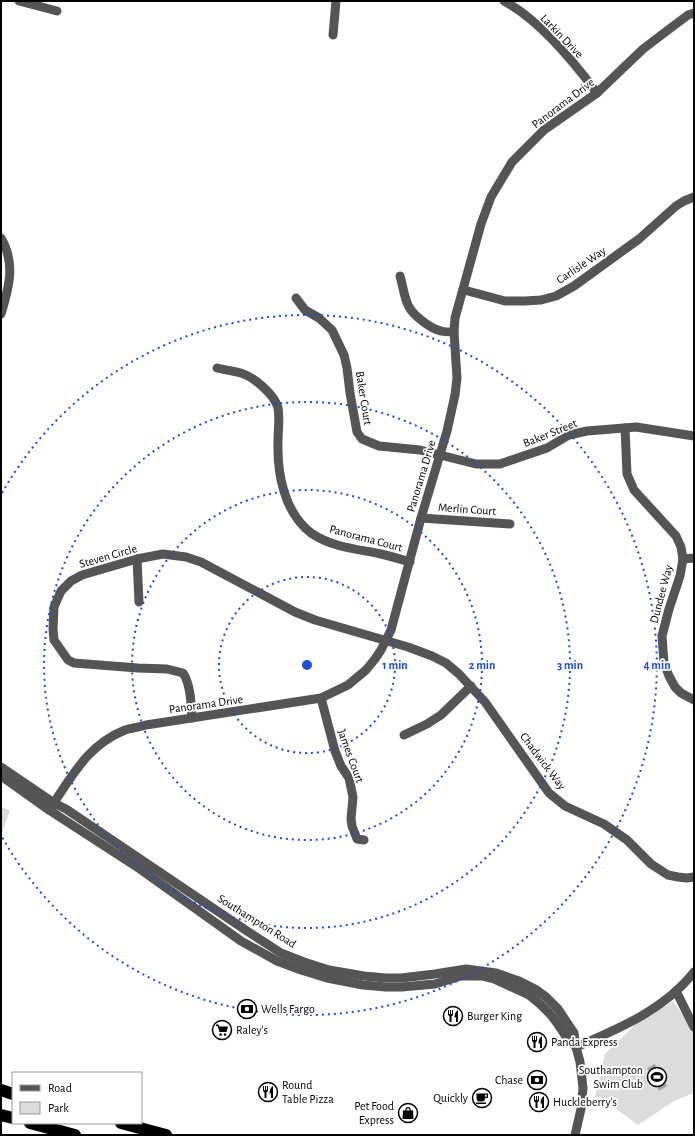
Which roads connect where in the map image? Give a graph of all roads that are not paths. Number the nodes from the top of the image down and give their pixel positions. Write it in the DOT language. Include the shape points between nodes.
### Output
graph roads {
  1 [pos="19,1"];
  2 [pos="336,1"];
  3 [pos="504,1"];
  4 [pos="57,11"];
  5 [pos="694,13"];
  6 [pos="333,34"];
  7 [pos="598,93"];
  8 [pos="694,197"];
  9 [pos="1,238"];
  10 [pos="400,276"];
  11 [pos="464,290"];
  12 [pos="296,298"];
  13 [pos="1,314"];
  14 [pos="454,332"];
  15 [pos="217,368"];
  16 [pos="625,428"];
  17 [pos="694,436"];
  18 [pos="440,455"];
  19 [pos="421,518"];
  20 [pos="510,524"];
  21 [pos="694,558"];
  22 [pos="137,559"];
  23 [pos="683,559"];
  24 [pos="410,562"];
  25 [pos="139,602"];
  26 [pos="386,641"];
  27 [pos="471,686"];
  28 [pos="321,698"];
  29 [pos="694,700"];
  30 [pos="192,718"];
  31 [pos="404,735"];
  32 [pos="1,767"];
  33 [pos="1,776"];
  34 [pos="51,806"];
  35 [pos="364,840"];
  36 [pos="694,877"];
  37 [pos="694,972"];
  38 [pos="676,991"];
  39 [pos="694,1027"];
  40 [pos="576,1047"];
  41 [pos="1,1090"];
  42 [pos="12,1094"];
  43 [pos="1,1115"];
  44 [pos="12,1118"];
  45 [pos="32,1124"];
  46 [pos="125,1124"];
  47 [pos="61,1135"];
  48 [pos="75,1135"];
  49 [pos="166,1135"];
  50 [pos="575,1135"];
  1 -- 4 [label="street"];
  2 -- 6 [label="street"];
  3 -- 7 [label="street, Larkin Drive" via="539,28"];
  5 -- 7 [label="street, Panorama Drive" via="643,49"];
  7 -- 11 [label="street, Panorama Drive" via="544,130 512,162 491,197"];
  8 -- 11 [label="street, Carlisle Way" via="676,206 639,239 556,296 541,300 505,301"];
  9 -- 13 [label="street" via="6,248 10,270"];
  10 -- 14 [label="street" via="409,308 428,326 440,331"];
  11 -- 14 [label="street, Panorama Drive" via="455,318"];
  12 -- 18 [label="street, Baker Court" via="305,310 332,330 344,355 357,432 362,438 379,446 420,450"];
  14 -- 18 [label="street, Panorama Drive" via="457,384"];
  15 -- 24 [label="street, Panorama Court" via="243,374 258,383 270,394 278,407 280,473 287,502 300,522 326,542"];
  16 -- 17 [label="street, Baker Street" via="636,427"];
  16 -- 18 [label="street, Baker Street" via="586,431 500,464 476,464"];
  16 -- 23 [label="street, Dundee Way" via="627,474 634,490 676,536"];
  18 -- 19 [label="street, Panorama Drive"];
  19 -- 20 [label="street, Merlin Court"];
  19 -- 24 [label="street, Panorama Drive"];
  21 -- 23 [label="street"];
  22 -- 25 [label="street"];
  22 -- 26 [label="street, Steven Circle" via="163,554 186,557 201,562 295,612"];
  22 -- 30 [label="street, Steven Circle" via="82,574 71,581 61,591 54,607 54,640 68,660 74,663 167,670 183,674 189,692"];
  23 -- 29 [label="street, Dundee Way" via="662,636 664,663 675,687"];
  24 -- 26 [label="street, Panorama Drive"];
  26 -- 27 [label="street, Chadwick Way" via="446,663"];
  26 -- 28 [label="street, Panorama Drive" via="366,670 348,685"];
  27 -- 31 [label="street" via="441,715"];
  27 -- 36 [label="street, Chadwick Way" via="549,793 565,806 604,824 668,875 678,878"];
  28 -- 30 [label="street, Panorama Drive"];
  28 -- 35 [label="street, James Court" via="334,751 349,778 353,797 352,826 357,839"];
  30 -- 34 [label="street, Panorama Drive" via="146,725 126,730 110,738 80,764"];
  32 -- 34 [label="street, Southampton Road"];
  33 -- 34 [label="street, Southampton Road"];
  34 -- 40 [label="street, Southampton Road" via="241,941 277,961 327,978 370,986 435,984 462,976 494,979 529,995 540,1004"];
  37 -- 38 [label="street"];
  38 -- 39 [label="street"];
  38 -- 40 [label="street" via="640,1017"];
  40 -- 50 [label="street, Southampton Road" via="583,1088"];
  41 -- 42 [label="highway"];
  43 -- 44 [label="highway"];
  45 -- 47 [label="highway"];
  45 -- 48 [label="highway"];
  46 -- 49 [label="highway"];
}
